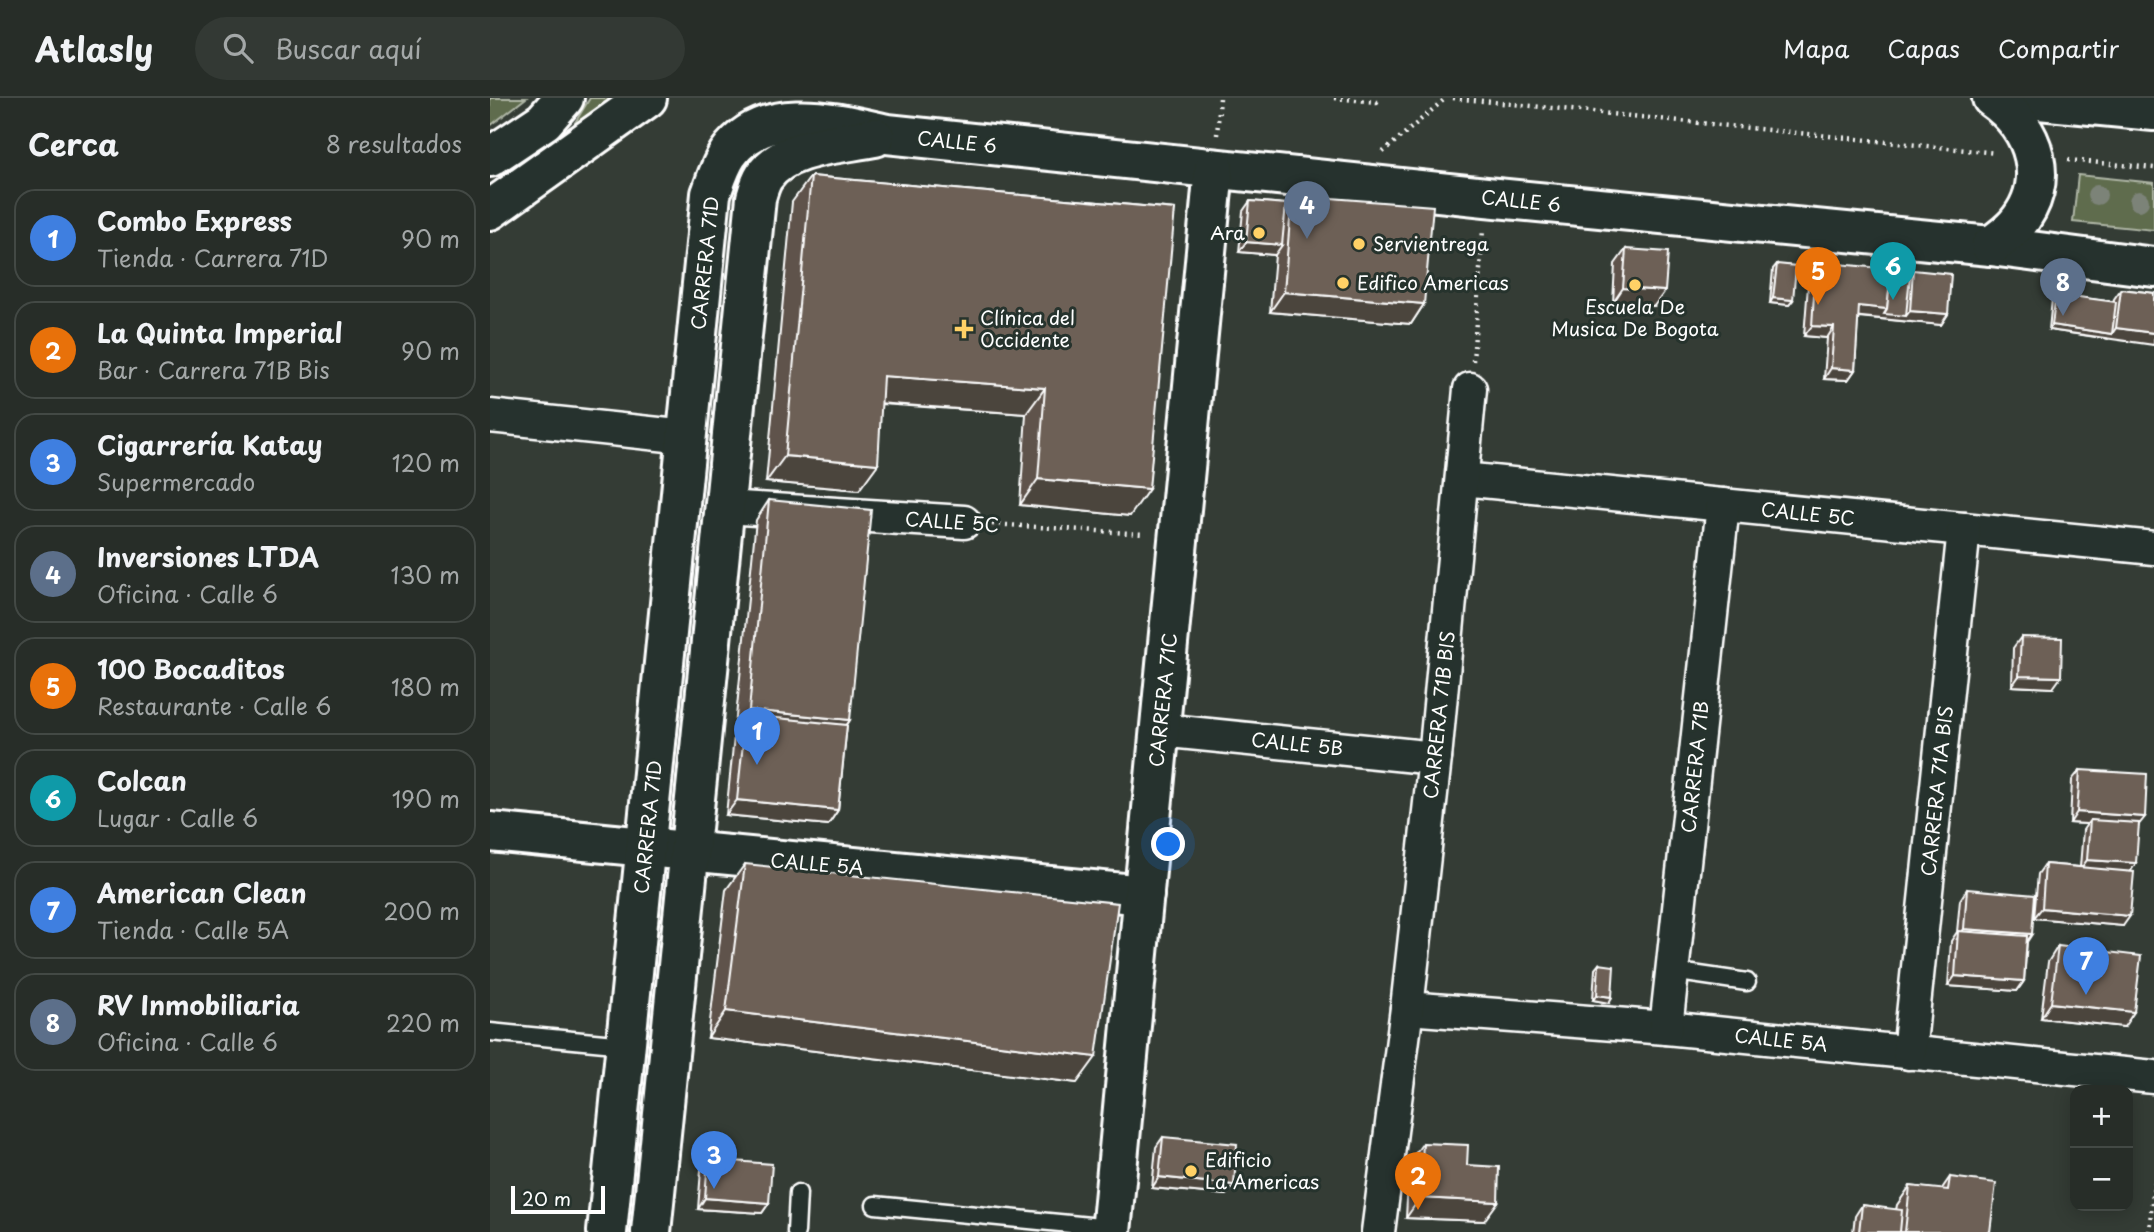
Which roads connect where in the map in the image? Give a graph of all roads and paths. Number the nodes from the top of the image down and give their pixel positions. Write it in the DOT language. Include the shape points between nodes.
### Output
graph roads {
  1 [pos="564,98"];
  2 [pos="647,98"];
  3 [pos="1334,98"];
  4 [pos="1378,98"];
  5 [pos="1453,98"];
  6 [pos="1992,98"];
  7 [pos="2016,98"];
  8 [pos="2154,111"];
  9 [pos="887,134"];
  10 [pos="2035,157"];
  11 [pos="490,158"];
  12 [pos="2154,168"];
  13 [pos="1214,169"];
  14 [pos="1486,197"];
  15 [pos="490,210"];
  16 [pos="1991,246"];
  17 [pos="2154,267"];
  18 [pos="1470,389"];
  19 [pos="490,416"];
  20 [pos="687,437"];
  21 [pos="1462,479"];
  22 [pos="1723,505"];
  23 [pos="725,507"];
  24 [pos="964,522"];
  25 [pos="1964,529"];
  26 [pos="1178,537"];
  27 [pos="2154,548"];
  28 [pos="1160,730"];
  29 [pos="1435,758"];
  30 [pos="490,832"];
  31 [pos="645,848"];
  32 [pos="690,852"];
  33 [pos="1144,895"];
  34 [pos="1672,971"];
  35 [pos="1747,982"];
  36 [pos="1408,1008"];
  37 [pos="1666,1028"];
  38 [pos="490,1032"];
  39 [pos="625,1045"];
  40 [pos="1909,1053"];
  41 [pos="2154,1077"];
  42 [pos="2154,1183"];
  43 [pos="799,1193"];
  44 [pos="875,1205"];
  45 [pos="1111,1230"];
  46 [pos="607,1232"];
  47 [pos="651,1232"];
  48 [pos="796,1232"];
  49 [pos="1378,1232"];
  50 [pos="2149,1232"];
  1 -- 11 [label="main road" via="544,121"];
  2 -- 15 [label="main road"];
  3 -- 4 [label="path" via="1377,102"];
  5 -- 10 [label="path"];
  6 -- 10 [label="main road" via="2019,121"];
  7 -- 8 [label="main road"];
  9 -- 13 [label="main road, CALLE 6"];
  9 -- 20 [label="main road, CARRERA 71D" via="807,119 764,128 729,152 711,194"];
  9 -- 23 [label="main road" via="794,155 778,163 760,186"];
  10 -- 12 [label="path"];
  10 -- 16 [label="main road" via="2028,208 2015,227"];
  13 -- 14 [label="main road, CALLE 6"];
  13 -- 26 [label="main road, CARRERA 71C"];
  14 -- 16 [label="main road, CALLE 6"];
  14 -- 18 [label="path"];
  16 -- 17 [label="main road, CALLE 6"];
  18 -- 21 [label="street, CARRERA 71B BIS"];
  19 -- 20 [label="street"];
  20 -- 31 [label="main road, CARRERA 71D"];
  21 -- 22 [label="street, CALLE 5C"];
  21 -- 29 [label="street, CARRERA 71B BIS"];
  22 -- 25 [label="street, CALLE 5C"];
  22 -- 34 [label="street, CARRERA 71B"];
  23 -- 24 [label="street, CALLE 5C"];
  23 -- 32 [label="main road"];
  24 -- 26 [label="path, CALLE 5C"];
  25 -- 27 [label="street, CALLE 5C"];
  25 -- 40 [label="street, CARRERA 71A BIS"];
  26 -- 28 [label="main road, CARRERA 71C"];
  28 -- 29 [label="street, CALLE 5B"];
  28 -- 33 [label="main road, CARRERA 71C"];
  29 -- 36 [label="street, CARRERA 71B BIS"];
  30 -- 31 [label="main road, CALLE 5A"];
  31 -- 32 [label="main road, CALLE 5A"];
  31 -- 39 [label="main road, CARRERA 71D"];
  32 -- 33 [label="main road, CALLE 5A"];
  32 -- 47 [label="main road"];
  33 -- 45 [label="main road, CARRERA 71C"];
  34 -- 35 [label="lane"];
  34 -- 37 [label="street, CARRERA 71B"];
  36 -- 37 [label="street, CALLE 5A"];
  36 -- 49 [label="street, CARRERA 71B BIS"];
  37 -- 40 [label="street, CALLE 5A"];
  38 -- 39 [label="lane"];
  39 -- 46 [label="main road, CARRERA 71D"];
  40 -- 41 [label="street, CALLE 5A"];
  42 -- 50 [label="path"];
  43 -- 48 [label="lane"];
  44 -- 45 [label="lane"];
}
